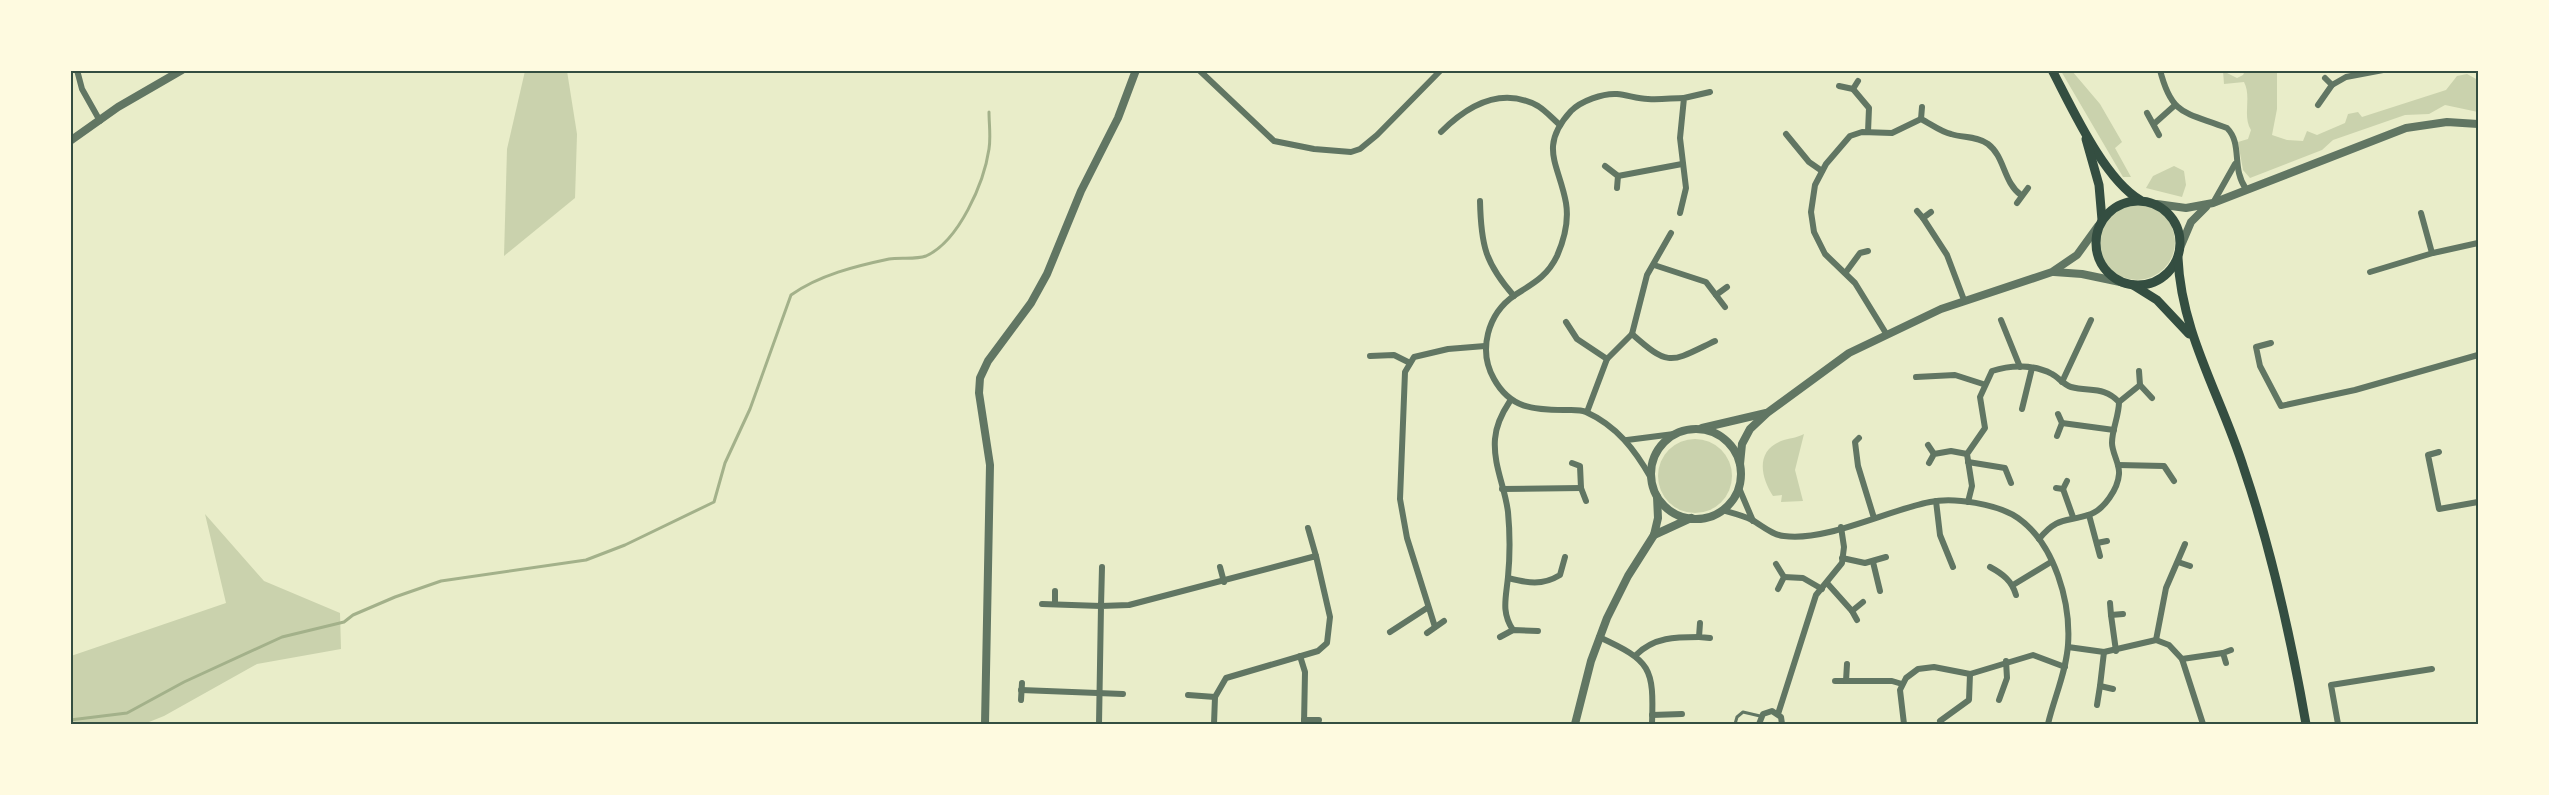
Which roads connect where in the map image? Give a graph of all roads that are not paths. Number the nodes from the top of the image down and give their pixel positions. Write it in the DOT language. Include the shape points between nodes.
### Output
graph roads {
  1 [pos="77,70"];
  2 [pos="182,70"];
  3 [pos="1136,70"];
  4 [pos="1199,70"];
  5 [pos="1441,70"];
  6 [pos="2052,70"];
  7 [pos="2160,70"];
  8 [pos="2383,70"];
  9 [pos="2325,78"];
  10 [pos="1858,81"];
  11 [pos="2332,85"];
  12 [pos="1839,86"];
  13 [pos="1853,89"];
  14 [pos="1710,92"];
  15 [pos="1684,98"];
  16 [pos="2318,105"];
  17 [pos="1922,106"];
  18 [pos="2174,106"];
  19 [pos="2146,113"];
  20 [pos="1922,119"];
  21 [pos="100,121"];
  22 [pos="2155,123"];
  23 [pos="2478,124"];
  24 [pos="1560,125"];
  25 [pos="2084,131"];
  26 [pos="1441,132"];
  27 [pos="1868,132"];
  28 [pos="1786,134"];
  29 [pos="2159,135"];
  30 [pos="70,141"];
  31 [pos="1682,164"];
  32 [pos="2235,164"];
  33 [pos="1605,166"];
  34 [pos="1822,171"];
  35 [pos="1618,176"];
  36 [pos="1617,188"];
  37 [pos="2028,188"];
  38 [pos="2246,189"];
  39 [pos="2021,195"];
  40 [pos="2140,200"];
  41 [pos="1480,201"];
  42 [pos="2017,203"];
  43 [pos="2213,203"];
  44 [pos="2157,204"];
  45 [pos="1917,211"];
  46 [pos="1931,212"];
  47 [pos="1680,213"];
  48 [pos="2421,213"];
  49 [pos="1923,218"];
  50 [pos="2100,223"];
  51 [pos="1671,233"];
  52 [pos="2478,243"];
  53 [pos="1868,251"];
  54 [pos="2179,253"];
  55 [pos="2432,253"];
  56 [pos="1654,265"];
  57 [pos="1846,272"];
  58 [pos="2052,272"];
  59 [pos="2370,272"];
  60 [pos="2129,284"];
  61 [pos="1727,287"];
  62 [pos="1716,295"];
  63 [pos="1514,296"];
  64 [pos="1964,300"];
  65 [pos="1725,307"];
  66 [pos="2001,320"];
  67 [pos="2091,320"];
  68 [pos="1566,322"];
  69 [pos="1632,334"];
  70 [pos="1887,335"];
  71 [pos="2193,339"];
  72 [pos="1715,341"];
  73 [pos="2271,343"];
  74 [pos="1485,346"];
  75 [pos="1370,356"];
  76 [pos="2478,356"];
  77 [pos="1607,359"];
  78 [pos="1410,363"];
  79 [pos="2020,367"];
  80 [pos="2032,368"];
  81 [pos="2139,371"];
  82 [pos="1916,377"];
  83 [pos="2062,382"];
  84 [pos="1983,384"];
  85 [pos="2140,385"];
  86 [pos="2152,398"];
  87 [pos="1510,401"];
  88 [pos="2119,402"];
  89 [pos="2022,410"];
  90 [pos="1587,412"];
  91 [pos="1767,412"];
  92 [pos="2058,414"];
  93 [pos="2062,423"];
  94 [pos="1700,429"];
  95 [pos="2114,430"];
  96 [pos="1674,434"];
  97 [pos="2057,436"];
  98 [pos="1859,438"];
  99 [pos="1627,440"];
  100 [pos="1928,446"];
  101 [pos="2439,452"];
  102 [pos="1934,454"];
  103 [pos="1967,454"];
  104 [pos="1968,462"];
  105 [pos="1929,463"];
  106 [pos="1572,464"];
  107 [pos="1740,464"];
  108 [pos="2118,465"];
  109 [pos="1651,478"];
  110 [pos="2067,481"];
  111 [pos="2174,482"];
  112 [pos="2011,483"];
  113 [pos="1581,488"];
  114 [pos="1738,488"];
  115 [pos="1502,489"];
  116 [pos="1657,495"];
  117 [pos="1586,501"];
  118 [pos="1936,501"];
  119 [pos="1968,502"];
  120 [pos="2478,502"];
  121 [pos="1722,510"];
  122 [pos="2089,515"];
  123 [pos="2073,517"];
  124 [pos="1692,518"];
  125 [pos="1874,518"];
  126 [pos="1754,521"];
  127 [pos="1841,527"];
  128 [pos="1308,528"];
  129 [pos="1654,535"];
  130 [pos="2039,540"];
  131 [pos="2107,541"];
  132 [pos="2097,543"];
  133 [pos="2185,544"];
  134 [pos="1316,556"];
  135 [pos="2100,556"];
  136 [pos="1565,557"];
  137 [pos="1886,557"];
  138 [pos="1842,558"];
  139 [pos="1873,562"];
  140 [pos="2051,562"];
  141 [pos="2178,562"];
  142 [pos="1776,564"];
  143 [pos="2190,566"];
  144 [pos="1102,567"];
  145 [pos="1220,567"];
  146 [pos="1953,567"];
  147 [pos="1990,567"];
  148 [pos="1784,577"];
  149 [pos="1508,578"];
  150 [pos="1224,582"];
  151 [pos="1827,583"];
  152 [pos="2013,585"];
  153 [pos="1778,589"];
  154 [pos="1822,589"];
  155 [pos="1055,591"];
  156 [pos="1880,591"];
  157 [pos="2016,595"];
  158 [pos="1863,602"];
  159 [pos="2109,603"];
  160 [pos="1042,604"];
  161 [pos="1055,604"];
  162 [pos="1101,606"];
  163 [pos="1427,608"];
  164 [pos="1852,611"];
  165 [pos="2123,614"];
  166 [pos="2111,615"];
  167 [pos="1857,620"];
  168 [pos="1444,621"];
  169 [pos="1700,623"];
  170 [pos="1435,627"];
  171 [pos="1513,630"];
  172 [pos="1538,631"];
  173 [pos="1390,632"];
  174 [pos="1427,633"];
  175 [pos="1500,637"];
  176 [pos="1699,637"];
  177 [pos="1599,638"];
  178 [pos="1710,638"];
  179 [pos="2156,640"];
  180 [pos="2068,647"];
  181 [pos="2231,650"];
  182 [pos="2116,651"];
  183 [pos="2104,652"];
  184 [pos="2223,652"];
  185 [pos="1636,655"];
  186 [pos="1300,656"];
  187 [pos="2182,659"];
  188 [pos="2006,661"];
  189 [pos="2226,663"];
  190 [pos="1847,664"];
  191 [pos="2065,667"];
  192 [pos="2432,669"];
  193 [pos="1970,674"];
  194 [pos="1835,681"];
  195 [pos="1846,681"];
  196 [pos="1902,684"];
  197 [pos="2100,686"];
  198 [pos="2113,689"];
  199 [pos="1100,692"];
  200 [pos="1123,694"];
  201 [pos="1188,695"];
  202 [pos="1215,697"];
  203 [pos="1021,700"];
  204 [pos="2000,700"];
  205 [pos="2097,705"];
  206 [pos="1682,714"];
  207 [pos="1778,714"];
  208 [pos="1652,715"];
  209 [pos="1761,717"];
  210 [pos="1319,720"];
  211 [pos="1940,721"];
  212 [pos="1304,722"];
  213 [pos="985,724"];
  214 [pos="1099,724"];
  215 [pos="1214,724"];
  216 [pos="1575,724"];
  217 [pos="1652,724"];
  218 [pos="1735,724"];
  219 [pos="1759,724"];
  220 [pos="1782,724"];
  221 [pos="1904,724"];
  222 [pos="2048,724"];
  223 [pos="2203,724"];
  224 [pos="2306,724"];
  225 [pos="2338,724"];
  1 -- 21 [label="street" via="82,90"];
  2 -- 21 [label="street"];
  3 -- 213 [label="street" via="1047,274 980,378 990,465"];
  4 -- 5 [label="street" via="1274,141 1351,152 1377,135"];
  6 -- 25 [label="main road"];
  7 -- 18 [label="street"];
  8 -- 11 [label="street" via="2346,77"];
  9 -- 11 [label="street"];
  10 -- 13 [label="street"];
  11 -- 16 [label="street"];
  12 -- 13 [label="street"];
  13 -- 27 [label="street" via="1869,108"];
  14 -- 15 [label="street"];
  15 -- 24 [label="street" via="1604,96 1573,109"];
  15 -- 31 [label="street"];
  17 -- 20 [label="street"];
  18 -- 22 [label="street"];
  18 -- 32 [label="street" via="2227,128 2235,141"];
  19 -- 22 [label="street"];
  20 -- 27 [label="street" via="1892,133"];
  20 -- 39 [label="street" via="1946,133 1988,144 1999,158 2009,183"];
  21 -- 30 [label="street"];
  22 -- 29 [label="street"];
  23 -- 38 [label="street" via="2438,123 2406,128"];
  24 -- 26 [label="street" via="1538,106 1500,99 1478,103 1459,114"];
  24 -- 63 [label="street" via="1553,137 1552,153 1566,206 1562,243 1544,274"];
  25 -- 40 [label="main road" via="2123,187"];
  25 -- 50 [label="main road" via="2099,185"];
  27 -- 34 [label="street" via="1856,133 1845,141"];
  28 -- 34 [label="street" via="1809,162"];
  31 -- 35 [label="street"];
  31 -- 47 [label="street" via="1686,188"];
  32 -- 38 [label="street"];
  32 -- 43 [label="street"];
  33 -- 35 [label="street"];
  34 -- 57 [label="street" via="1815,185 1811,212 1814,232 1825,254"];
  35 -- 36 [label="street"];
  37 -- 39 [label="street"];
  38 -- 43 [label="street"];
  39 -- 42 [label="street"];
  40 -- 44 [label="main road"];
  40 -- 50 [label="main road" via="2118,205"];
  41 -- 63 [label="street" via="1480,234 1487,258"];
  43 -- 44 [label="street" via="2186,208"];
  43 -- 54 [label="street" via="2191,222"];
  44 -- 54 [label="main road" via="2177,225"];
  45 -- 49 [label="street"];
  46 -- 49 [label="street"];
  48 -- 55 [label="street"];
  49 -- 64 [label="street" via="1947,255"];
  50 -- 58 [label="street" via="2077,255"];
  50 -- 60 [label="main road" via="2096,249 2099,261"];
  51 -- 56 [label="street"];
  52 -- 55 [label="street"];
  53 -- 57 [label="street" via="1860,253"];
  54 -- 60 [label="main road" via="2171,270 2160,279"];
  54 -- 71 [label="main road" via="2180,292"];
  55 -- 59 [label="street"];
  56 -- 62 [label="street" via="1706,282"];
  56 -- 69 [label="street" via="1647,275"];
  57 -- 70 [label="street" via="1874,309"];
  58 -- 60 [label="street"];
  58 -- 64 [label="street"];
  60 -- 71 [label="main road" via="2157,300"];
  61 -- 62 [label="street"];
  62 -- 65 [label="street"];
  63 -- 74 [label="street" via="1494,318"];
  64 -- 70 [label="street"];
  66 -- 79 [label="street"];
  67 -- 83 [label="street"];
  68 -- 77 [label="street" via="1577,339"];
  69 -- 72 [label="street" via="1667,360"];
  69 -- 77 [label="street"];
  70 -- 91 [label="street" via="1849,352"];
  71 -- 224 [label="main road" via="2225,414 2257,509 2292,647"];
  73 -- 76 [label="street" via="2256,347 2260,366 2282,406"];
  74 -- 78 [label="street" via="1434,352 1414,357"];
  74 -- 87 [label="street" via="1494,379"];
  75 -- 78 [label="street" via="1394,355"];
  77 -- 90 [label="street"];
  78 -- 163 [label="street" via="1405,372 1400,499"];
  79 -- 80 [label="street"];
  79 -- 84 [label="street" via="1992,371"];
  80 -- 83 [label="street" via="2051,373"];
  80 -- 89 [label="street"];
  81 -- 85 [label="street"];
  82 -- 84 [label="street" via="1955,375"];
  83 -- 88 [label="street" via="2069,387 2102,390"];
  84 -- 103 [label="street" via="1980,404 1985,428"];
  85 -- 86 [label="street"];
  85 -- 88 [label="street"];
  87 -- 90 [label="street" via="1539,409"];
  87 -- 115 [label="street" via="1500,414 1495,436 1494,456"];
  88 -- 95 [label="street"];
  90 -- 99 [label="street"];
  91 -- 94 [label="street"];
  91 -- 107 [label="street" via="1742,444"];
  92 -- 93 [label="street"];
  93 -- 95 [label="street"];
  93 -- 97 [label="street"];
  94 -- 96 [label="street"];
  94 -- 107 [label="street" via="1726,440"];
  95 -- 108 [label="street" via="2112,444"];
  96 -- 99 [label="street"];
  96 -- 109 [label="street" via="1657,451"];
  98 -- 125 [label="street" via="1855,442 1856,456"];
  99 -- 109 [label="street"];
  100 -- 102 [label="street"];
  101 -- 120 [label="street" via="2427,455 2439,509"];
  102 -- 103 [label="street"];
  102 -- 105 [label="street"];
  103 -- 104 [label="street"];
  104 -- 112 [label="street" via="2005,468"];
  104 -- 119 [label="street" via="1972,486"];
  106 -- 113 [label="street" via="1580,466"];
  107 -- 114 [label="street"];
  108 -- 111 [label="street" via="2164,466"];
  108 -- 122 [label="street" via="2120,474 2111,495 2100,510"];
  109 -- 116 [label="street"];
  110 -- 123 [label="street" via="2059,489"];
  113 -- 115 [label="street"];
  113 -- 117 [label="street"];
  114 -- 121 [label="street"];
  114 -- 126 [label="street"];
  115 -- 149 [label="street" via="1508,511"];
  116 -- 124 [label="street" via="1672,511"];
  116 -- 129 [label="street"];
  118 -- 119 [label="street"];
  118 -- 125 [label="street"];
  118 -- 146 [label="street" via="1940,534"];
  119 -- 130 [label="street" via="2018,518"];
  121 -- 124 [label="street"];
  121 -- 126 [label="street"];
  122 -- 123 [label="street"];
  122 -- 132 [label="street"];
  123 -- 130 [label="street" via="2050,527"];
  124 -- 129 [label="street"];
  125 -- 127 [label="street"];
  126 -- 127 [label="street" via="1783,536"];
  127 -- 138 [label="street"];
  128 -- 134 [label="street"];
  129 -- 177 [label="street" via="1613,605"];
  130 -- 140 [label="street"];
  131 -- 132 [label="street"];
  132 -- 135 [label="street"];
  133 -- 141 [label="street"];
  134 -- 150 [label="street"];
  134 -- 186 [label="street" via="1329,608 1330,630 1323,648"];
  136 -- 149 [label="street" via="1560,575 1549,582 1529,584"];
  137 -- 139 [label="street"];
  138 -- 139 [label="street"];
  138 -- 151 [label="street"];
  139 -- 156 [label="street"];
  140 -- 152 [label="street"];
  140 -- 180 [label="street" via="2068,614"];
  141 -- 143 [label="street"];
  141 -- 179 [label="street" via="2166,588"];
  142 -- 148 [label="street"];
  144 -- 162 [label="street"];
  145 -- 150 [label="street"];
  147 -- 152 [label="street"];
  148 -- 153 [label="street"];
  148 -- 154 [label="street" via="1803,578"];
  149 -- 171 [label="street" via="1504,602 1506,619"];
  150 -- 162 [label="street" via="1129,605"];
  151 -- 154 [label="street"];
  151 -- 164 [label="street"];
  152 -- 157 [label="street"];
  154 -- 207 [label="street" via="1816,595"];
  155 -- 161 [label="street"];
  158 -- 164 [label="street"];
  159 -- 166 [label="street"];
  160 -- 161 [label="street"];
  161 -- 162 [label="street"];
  162 -- 199 [label="street"];
  163 -- 170 [label="street"];
  163 -- 173 [label="street"];
  164 -- 167 [label="street"];
  165 -- 166 [label="street"];
  166 -- 182 [label="street"];
  168 -- 170 [label="street"];
  169 -- 176 [label="street"];
  170 -- 174 [label="street"];
  171 -- 172 [label="street"];
  171 -- 175 [label="street"];
  176 -- 178 [label="street"];
  176 -- 185 [label="street" via="1667,637"];
  177 -- 185 [label="street"];
  177 -- 216 [label="street"];
  179 -- 182 [label="street"];
  179 -- 187 [label="street" via="2169,645"];
  180 -- 183 [label="street"];
  180 -- 191 [label="street"];
  181 -- 184 [label="street"];
  182 -- 183 [label="street"];
  183 -- 197 [label="street"];
  184 -- 187 [label="street"];
  184 -- 189 [label="street"];
  185 -- 208 [label="street" via="1651,682"];
  186 -- 202 [label="street" via="1232,674 1221,682"];
  186 -- 212 [label="street" via="1305,672"];
  187 -- 223 [label="street"];
  188 -- 191 [label="street" via="2033,655"];
  188 -- 193 [label="street"];
  188 -- 204 [label="street" via="2007,678"];
  190 -- 195 [label="street"];
  191 -- 222 [label="street"];
  192 -- 225 [label="street" via="2331,685"];
  193 -- 196 [label="street" via="1926,667 1911,673"];
  193 -- 211 [label="street" via="1969,700"];
  194 -- 195 [label="street"];
  195 -- 196 [label="street"];
  196 -- 221 [label="street"];
  197 -- 198 [label="street"];
  197 -- 205 [label="street"];
  199 -- 200 [label="street"];
  199 -- 203 [label="street" via="1022,686"];
  199 -- 214 [label="street"];
  201 -- 202 [label="street"];
  202 -- 215 [label="street"];
  206 -- 208 [label="street"];
  207 -- 209 [label="street" via="1769,711"];
  207 -- 220 [label="street"];
  208 -- 217 [label="street"];
  209 -- 218 [label="lane" via="1743,712"];
  209 -- 219 [label="street"];
  210 -- 212 [label="street"];
}
